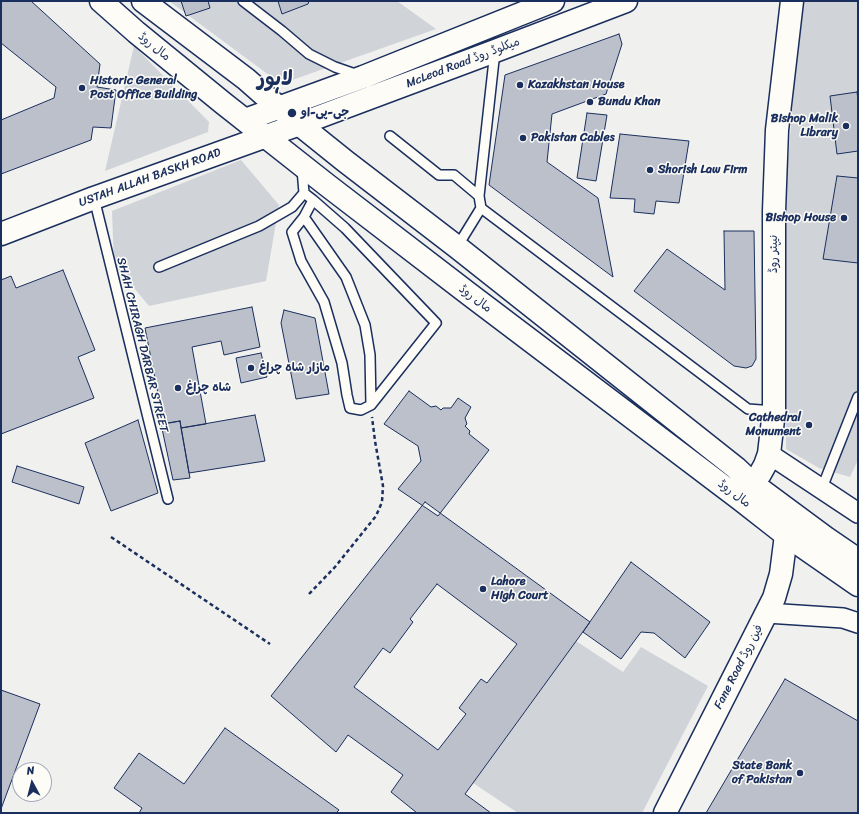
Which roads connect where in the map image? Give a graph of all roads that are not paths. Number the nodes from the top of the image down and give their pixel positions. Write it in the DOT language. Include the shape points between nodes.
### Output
graph roads {
  1 [pos="101,1"];
  2 [pos="143,1"];
  3 [pos="243,1"];
  4 [pos="553,1"];
  5 [pos="626,1"];
  6 [pos="792,1"];
  7 [pos="495,51"];
  8 [pos="363,77"];
  9 [pos="279,108"];
  10 [pos="245,120"];
  11 [pos="300,124"];
  12 [pos="265,136"];
  13 [pos="390,136"];
  14 [pos="302,165"];
  15 [pos="304,193"];
  16 [pos="479,196"];
  17 [pos="94,198"];
  18 [pos="314,200"];
  19 [pos="481,208"];
  20 [pos="304,217"];
  21 [pos="1,234"];
  22 [pos="457,247"];
  23 [pos="159,267"];
  24 [pos="858,397"];
  25 [pos="371,405"];
  26 [pos="774,411"];
  27 [pos="769,454"];
  28 [pos="822,488"];
  29 [pos="747,491"];
  30 [pos="168,499"];
  31 [pos="858,513"];
  32 [pos="797,516"];
  33 [pos="786,535"];
  34 [pos="858,560"];
  35 [pos="858,585"];
  36 [pos="767,613"];
  37 [pos="858,623"];
  38 [pos="665,813"];
  1 -- 10 [label="main road, مال روڈ"];
  2 -- 9 [label="main road, مال روڈ" via="246,79"];
  3 -- 8 [label="lane" via="309,54"];
  4 -- 8 [label="main road, McLeod Road میکلوڈ روڈ"];
  5 -- 7 [label="main road, McLeod Road میکلوڈ روڈ"];
  6 -- 26 [label="main road, نیپئر روڈ" via="777,130 774,211"];
  7 -- 11 [label="main road, McLeod Road میکلوڈ روڈ"];
  7 -- 16 [label="lane"];
  8 -- 9 [label="main road, McLeod Road میکلوڈ روڈ"];
  9 -- 10 [label="main road, McLeod Road میکلوڈ روڈ"];
  9 -- 11 [label="main road, مال روڈ"];
  10 -- 12 [label="main road, مال روڈ"];
  11 -- 12 [label="main road, USTAH ALLAH BASKH ROAD"];
  11 -- 22 [label="main road, مال روڈ"];
  12 -- 14 [label="main road, مال روڈ"];
  12 -- 17 [label="main road, USTAH ALLAH BASKH ROAD"];
  13 -- 16 [label="lane" via="439,175 454,175"];
  14 -- 15 [label="lane"];
  14 -- 29 [label="main road, مال روڈ" via="469,294"];
  15 -- 18 [label="lane"];
  15 -- 23 [label="lane" via="292,207 260,226"];
  16 -- 19 [label="lane"];
  17 -- 21 [label="main road, USTAH ALLAH BASKH ROAD"];
  17 -- 30 [label="lane, SHAH CHIRAGH DARBAR STREET"];
  18 -- 20 [label="lane"];
  18 -- 25 [label="lane" via="345,228 436,323"];
  19 -- 22 [label="lane"];
  19 -- 26 [label="lane" via="748,409"];
  20 -- 25 [label="lane" via="346,278 365,325 370,355"];
  20 -- 25 [label="lane" via="292,232 301,261 324,302 342,363 350,408 361,410"];
  22 -- 29 [label="main road, مال روڈ" via="736,468"];
  24 -- 28 [label="lane"];
  26 -- 27 [label="main road, نیپئر روڈ"];
  27 -- 28 [label="street"];
  27 -- 29 [label="main road, نیپئر روڈ" via="760,474"];
  28 -- 31 [label="street"];
  29 -- 32 [label="main road, مال روڈ"];
  29 -- 33 [label="main road, مال روڈ"];
  32 -- 33 [label="main road, Fane Road فین روڈ"];
  32 -- 34 [label="main road, مال روڈ"];
  33 -- 35 [label="main road, مال روڈ"];
  33 -- 36 [label="main road, Fane Road فین روڈ" via="781,574"];
  36 -- 37 [label="street" via="843,618"];
  36 -- 38 [label="main road, Fane Road فین روڈ"];
}
